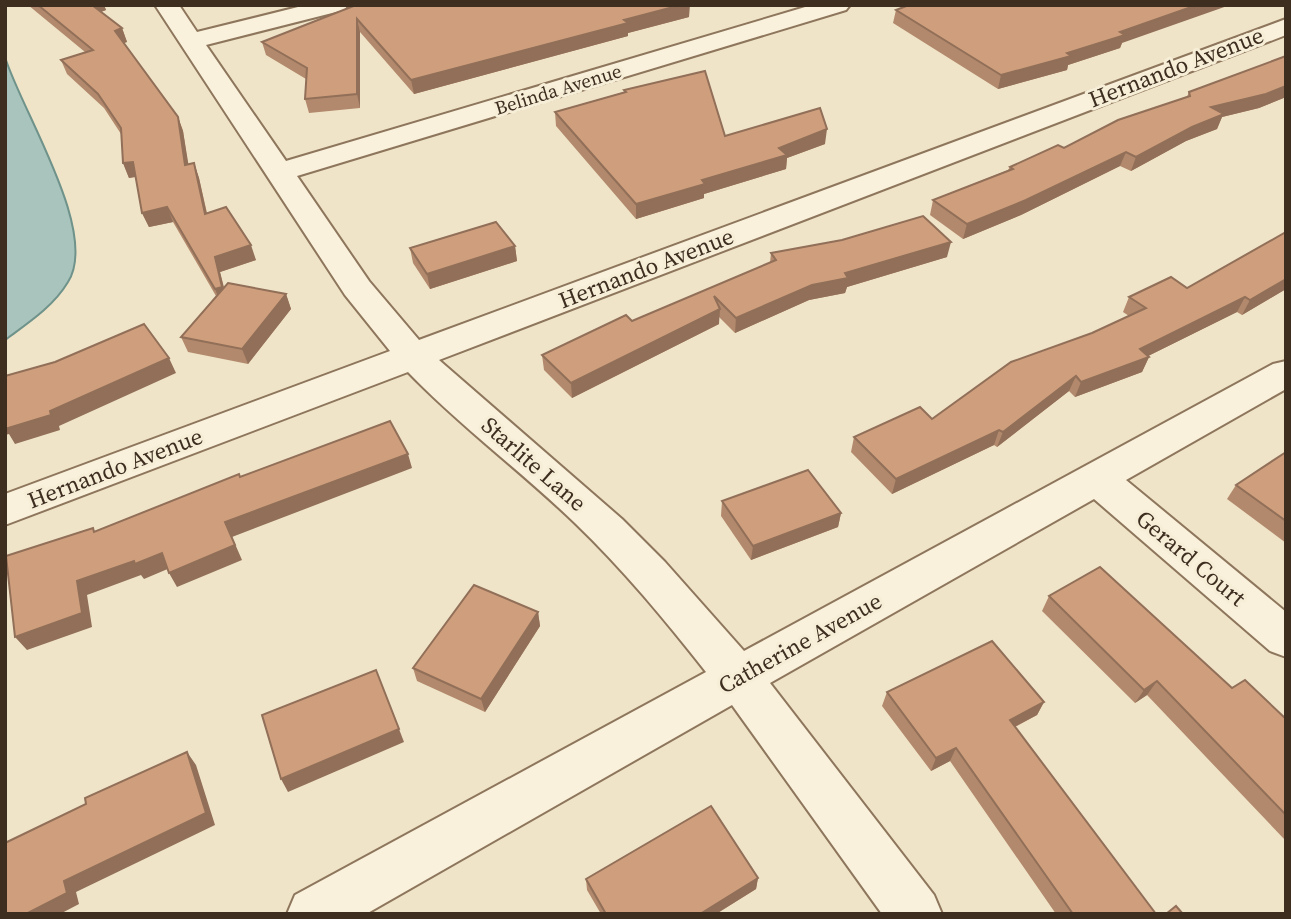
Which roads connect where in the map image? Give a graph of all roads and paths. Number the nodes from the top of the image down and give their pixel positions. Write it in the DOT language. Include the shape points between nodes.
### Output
graph roads {
  1 [pos="167,5"];
  2 [pos="336,5"];
  3 [pos="838,5"];
  4 [pos="1286,26"];
  5 [pos="191,41"];
  6 [pos="279,172"];
  7 [pos="414,356"];
  8 [pos="1286,373"];
  9 [pos="1096,478"];
  10 [pos="5,510"];
  11 [pos="1286,638"];
  12 [pos="737,678"];
  13 [pos="314,914"];
  14 [pos="915,914"];
  1 -- 5 [label="street, Starlite Lane"];
  2 -- 5 [label="street"];
  3 -- 6 [label="street, Belinda Avenue"];
  4 -- 7 [label="street, Hernando Avenue"];
  5 -- 6 [label="street, Starlite Lane"];
  6 -- 7 [label="street, Starlite Lane" via="357,288"];
  7 -- 10 [label="street, Hernando Avenue"];
  7 -- 12 [label="street, Starlite Lane" via="608,530"];
  8 -- 9 [label="street, Catherine Avenue"];
  9 -- 11 [label="street, Gerard Court"];
  9 -- 12 [label="street, Catherine Avenue"];
  12 -- 13 [label="street, Catherine Avenue"];
  12 -- 14 [label="street, Starlite Lane"];
}
